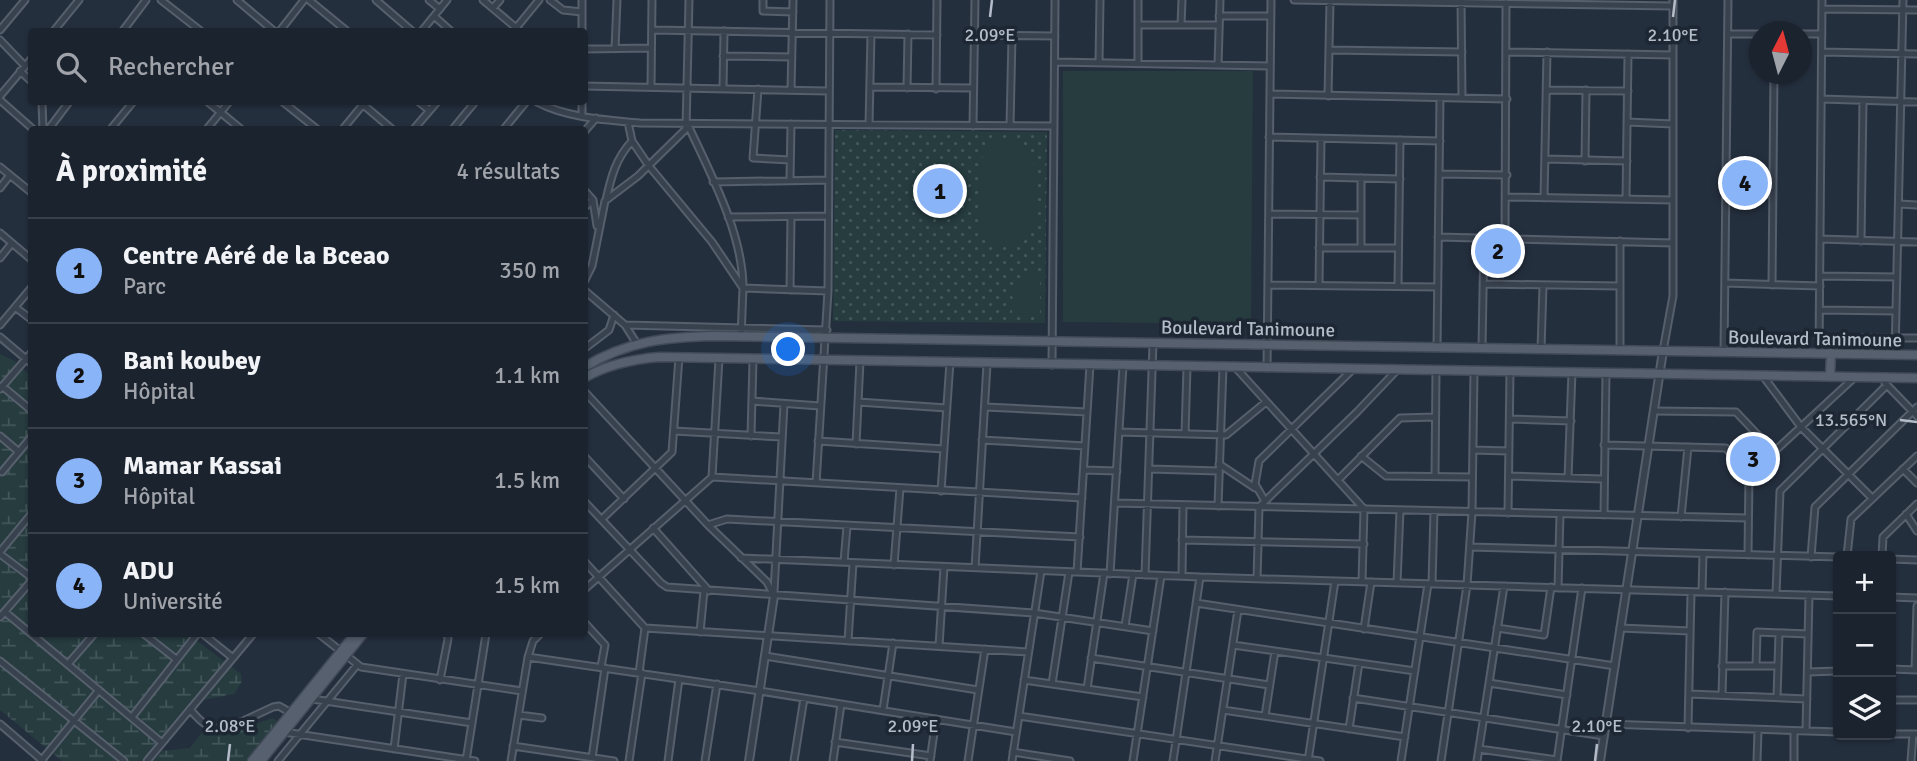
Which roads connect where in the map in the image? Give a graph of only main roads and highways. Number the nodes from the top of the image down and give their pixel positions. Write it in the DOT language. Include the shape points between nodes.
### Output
graph roads {
  1 [pos="1831,353"];
  2 [pos="1917,355"];
  3 [pos="588,365"];
  4 [pos="588,376"];
  5 [pos="1830,377"];
  6 [pos="1917,378"];
  7 [pos="353,637"];
  8 [pos="360,637"];
  9 [pos="343,654"];
  10 [pos="252,761"];
  11 [pos="261,761"];
  1 -- 2 [label="main road, Boulevard Tanimoune"];
  1 -- 3 [label="main road, Boulevard Tanimoune" via="741,333 637,344"];
  1 -- 5 [label="main road"];
  4 -- 5 [label="main road, Boulevard Tanimoune" via="634,360 679,357"];
  5 -- 6 [label="main road, Boulevard Tanimoune"];
  7 -- 9 [label="main road"];
  8 -- 9 [label="main road"];
  9 -- 10 [label="main road"];
  9 -- 11 [label="main road"];
}
